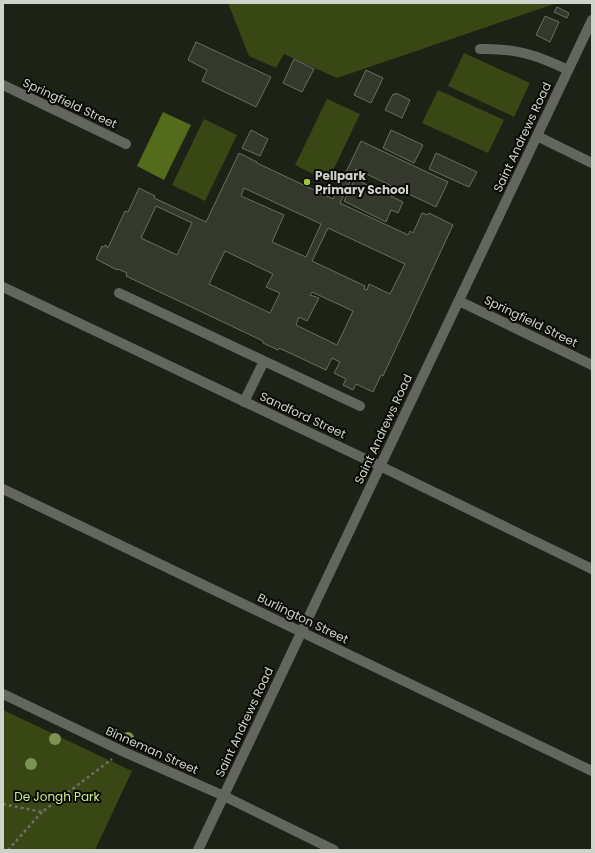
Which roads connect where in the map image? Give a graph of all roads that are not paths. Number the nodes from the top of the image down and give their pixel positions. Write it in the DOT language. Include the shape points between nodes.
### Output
graph roads {
  1 [pos="592,20"];
  2 [pos="480,49"];
  3 [pos="568,70"];
  4 [pos="3,85"];
  5 [pos="537,136"];
  6 [pos="126,144"];
  7 [pos="592,163"];
  8 [pos="3,287"];
  9 [pos="119,293"];
  10 [pos="459,301"];
  11 [pos="264,361"];
  12 [pos="592,365"];
  13 [pos="244,402"];
  14 [pos="360,406"];
  15 [pos="380,466"];
  16 [pos="3,489"];
  17 [pos="592,569"];
  18 [pos="302,631"];
  19 [pos="3,694"];
  20 [pos="592,771"];
  21 [pos="224,796"];
  22 [pos="198,850"];
  23 [pos="334,850"];
  1 -- 3 [label="street, Saint Andrews Road"];
  2 -- 3 [label="street" via="501,48 522,52"];
  3 -- 5 [label="street, Saint Andrews Road"];
  4 -- 6 [label="street, Springfield Street"];
  5 -- 7 [label="street"];
  5 -- 10 [label="street, Saint Andrews Road"];
  8 -- 13 [label="street, Sandford Street"];
  9 -- 11 [label="street"];
  10 -- 12 [label="street, Springfield Street"];
  10 -- 15 [label="street, Saint Andrews Road"];
  11 -- 13 [label="street"];
  11 -- 14 [label="street"];
  13 -- 15 [label="street, Sandford Street"];
  15 -- 17 [label="street, Sandford Street"];
  15 -- 18 [label="street, Saint Andrews Road"];
  16 -- 18 [label="street, Burlington Street"];
  18 -- 20 [label="street, Burlington Street"];
  18 -- 21 [label="street, Saint Andrews Road"];
  19 -- 21 [label="street, Binneman Street"];
  21 -- 22 [label="street, Saint Andrews Road"];
  21 -- 23 [label="street, Binneman Street"];
}
